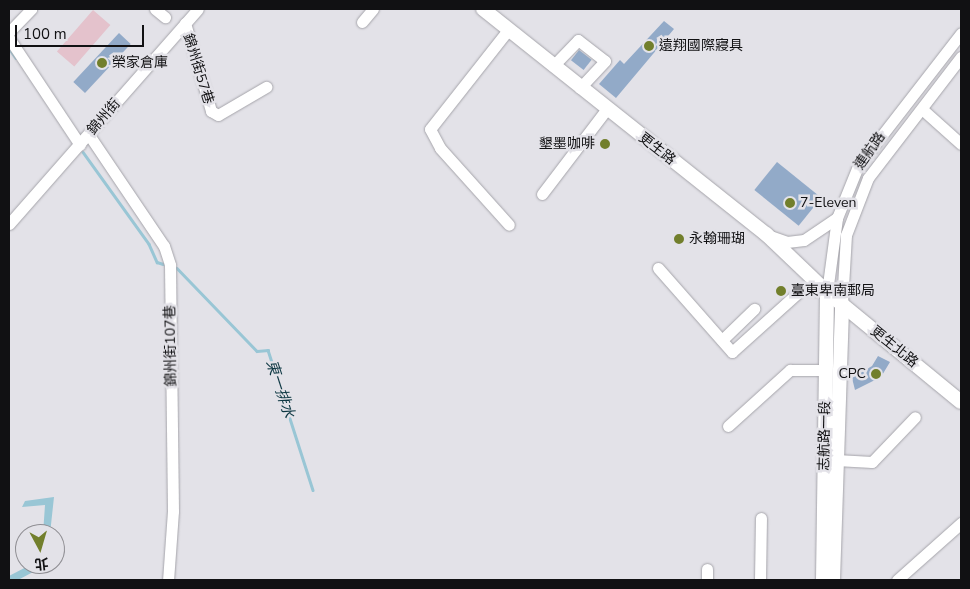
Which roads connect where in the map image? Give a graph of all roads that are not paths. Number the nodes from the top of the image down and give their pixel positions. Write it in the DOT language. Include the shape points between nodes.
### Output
graph roads {
  1 [pos="31,9"];
  2 [pos="155,9"];
  3 [pos="198,9"];
  4 [pos="373,9"];
  5 [pos="484,9"];
  6 [pos="165,17"];
  7 [pos="362,22"];
  8 [pos="185,23"];
  9 [pos="508,30"];
  10 [pos="9,32"];
  11 [pos="961,33"];
  12 [pos="9,38"];
  13 [pos="961,57"];
  14 [pos="553,66"];
  15 [pos="266,87"];
  16 [pos="580,88"];
  17 [pos="922,109"];
  18 [pos="606,110"];
  19 [pos="89,135"];
  20 [pos="961,144"];
  21 [pos="80,145"];
  22 [pos="867,154"];
  23 [pos="877,166"];
  24 [pos="542,194"];
  25 [pos="837,218"];
  26 [pos="9,224"];
  27 [pos="509,225"];
  28 [pos="766,234"];
  29 [pos="658,268"];
  30 [pos="827,292"];
  31 [pos="842,304"];
  32 [pos="754,310"];
  33 [pos="722,340"];
  34 [pos="826,370"];
  35 [pos="961,402"];
  36 [pos="915,417"];
  37 [pos="728,426"];
  38 [pos="836,460"];
  39 [pos="761,518"];
  40 [pos="960,528"];
  41 [pos="168,580"];
  42 [pos="760,580"];
  43 [pos="823,580"];
  44 [pos="833,580"];
  45 [pos="898,580"];
  1 -- 10 [label="street"];
  2 -- 6 [label="street"];
  3 -- 8 [label="street, 錦州街"];
  4 -- 7 [label="street"];
  5 -- 9 [label="main road, 更生路"];
  8 -- 15 [label="street, 錦州街57巷" via="211,111 218,115"];
  8 -- 19 [label="street, 錦州街"];
  9 -- 14 [label="main road, 更生路"];
  9 -- 27 [label="street" via="430,129 440,148"];
  11 -- 22 [label="street, 連航路"];
  12 -- 21 [label="street"];
  13 -- 17 [label="street, 連航路"];
  14 -- 16 [label="main road, 更生路"];
  14 -- 16 [label="street" via="578,40 605,61"];
  16 -- 18 [label="main road, 更生路"];
  17 -- 20 [label="street"];
  17 -- 23 [label="street, 連航路"];
  18 -- 24 [label="street"];
  18 -- 28 [label="main road, 更生路"];
  19 -- 21 [label="street, 錦州街"];
  19 -- 41 [label="street, 錦州街107巷" via="164,246 170,265 173,511"];
  21 -- 26 [label="street, 錦州街"];
  22 -- 23 [label="street"];
  22 -- 25 [label="street, 連航路" via="848,186"];
  23 -- 31 [label="street, 連航路" via="868,178 846,235"];
  25 -- 28 [label="street" via="804,240 787,242"];
  25 -- 30 [label="street, 連航路"];
  28 -- 30 [label="main road, 更生路"];
  29 -- 33 [label="street"];
  30 -- 31 [label="main road, 更生北路"];
  30 -- 33 [label="street" via="802,289 732,352"];
  30 -- 34 [label="main road, 志航路一段"];
  31 -- 35 [label="main road, 更生北路"];
  31 -- 38 [label="main road, 志航路一段"];
  32 -- 33 [label="street"];
  34 -- 37 [label="street" via="790,370"];
  34 -- 43 [label="main road, 志航路一段"];
  36 -- 38 [label="street" via="872,462"];
  38 -- 44 [label="main road, 志航路一段"];
  39 -- 42 [label="street"];
  40 -- 45 [label="street"];
}
